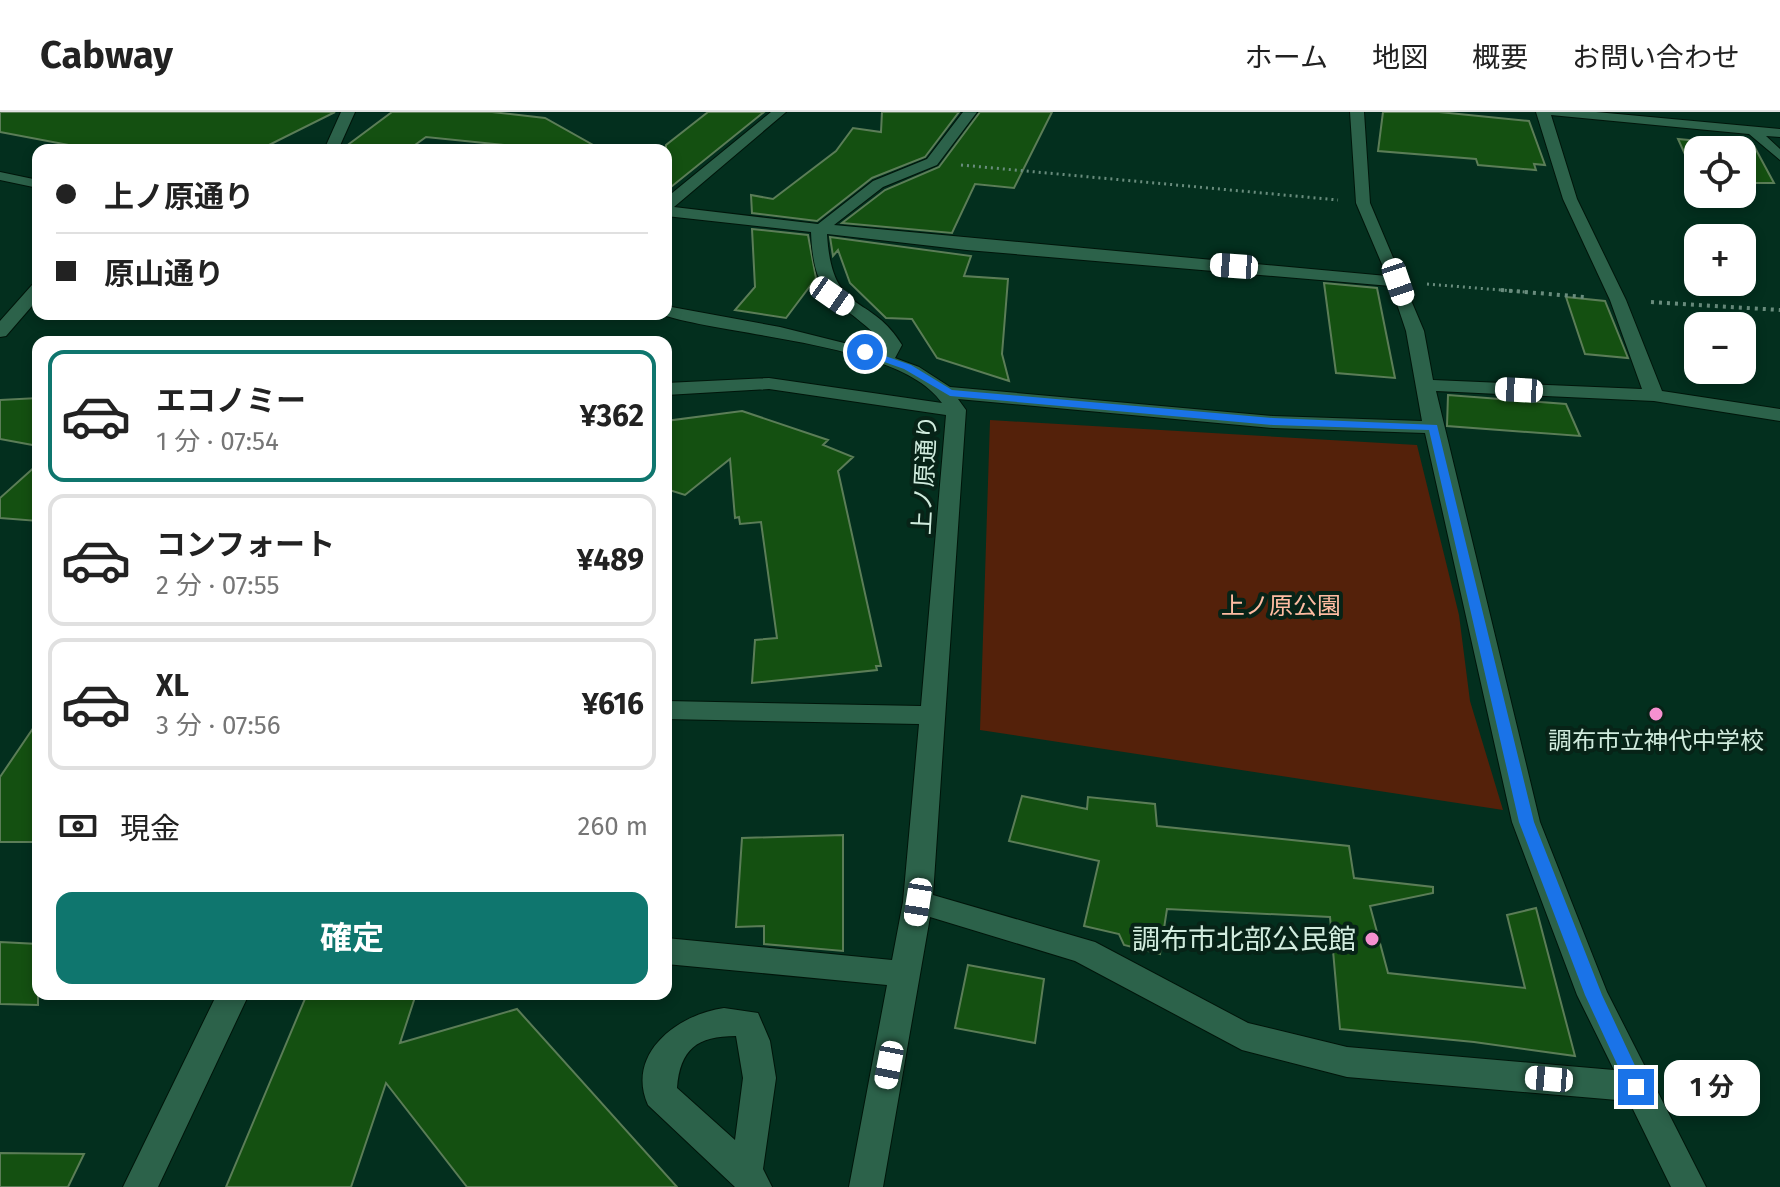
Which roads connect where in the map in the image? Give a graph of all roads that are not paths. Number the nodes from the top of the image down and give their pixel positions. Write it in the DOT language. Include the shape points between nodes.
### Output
graph roads {
  1 [pos="348,112"];
  2 [pos="779,112"];
  3 [pos="970,112"];
  4 [pos="1357,112"];
  5 [pos="1543,112"];
  6 [pos="1553,112"];
  7 [pos="1712,112"];
  8 [pos="1727,128"];
  9 [pos="1753,131"];
  10 [pos="1780,133"];
  11 [pos="334,144"];
  12 [pos="1780,156"];
  13 [pos="0,176"];
  14 [pos="32,183"];
  15 [pos="672,204"];
  16 [pos="672,210"];
  17 [pos="819,230"];
  18 [pos="1398,282"];
  19 [pos="32,296"];
  20 [pos="672,312"];
  21 [pos="0,332"];
  22 [pos="887,357"];
  23 [pos="1424,385"];
  24 [pos="672,388"];
  25 [pos="1654,395"];
  26 [pos="953,402"];
  27 [pos="1780,415"];
  28 [pos="1433,427"];
  29 [pos="672,710"];
  30 [pos="935,715"];
  31 [pos="918,902"];
  32 [pos="672,952"];
  33 [pos="907,974"];
  34 [pos="230,1000"];
  35 [pos="1636,1087"];
  36 [pos="140,1187"];
  37 [pos="866,1187"];
  38 [pos="1689,1187"];
  1 -- 11 [label="street"];
  2 -- 15 [label="street"];
  3 -- 17 [label="street" via="932,162 878,184"];
  4 -- 18 [label="street" via="1363,203"];
  5 -- 25 [label="street" via="1570,199 1618,300"];
  6 -- 8 [label="street"];
  7 -- 8 [label="street"];
  8 -- 9 [label="street"];
  9 -- 10 [label="street"];
  9 -- 12 [label="street"];
  13 -- 14 [label="street"];
  16 -- 17 [label="street"];
  17 -- 18 [label="street"];
  17 -- 22 [label="street" via="820,261 832,296 888,335 893,345"];
  18 -- 23 [label="street" via="1415,331"];
  19 -- 21 [label="street"];
  20 -- 22 [label="street, 上ノ原通り"];
  22 -- 26 [label="street, 上ノ原通り" via="927,377"];
  23 -- 25 [label="street"];
  23 -- 28 [label="street"];
  24 -- 26 [label="street" via="781,384 916,408"];
  25 -- 27 [label="street"];
  26 -- 28 [label="street"];
  26 -- 30 [label="street, 上ノ原通り"];
  28 -- 35 [label="street" via="1526,822 1593,995"];
  29 -- 30 [label="street"];
  30 -- 31 [label="street, 上ノ原通り"];
  31 -- 33 [label="street, 上ノ原通り"];
  31 -- 35 [label="street" via="1084,951 1242,1036 1347,1062"];
  32 -- 33 [label="street"];
  33 -- 37 [label="street, 上ノ原通り"];
  34 -- 36 [label="street"];
  35 -- 38 [label="street"];
}
